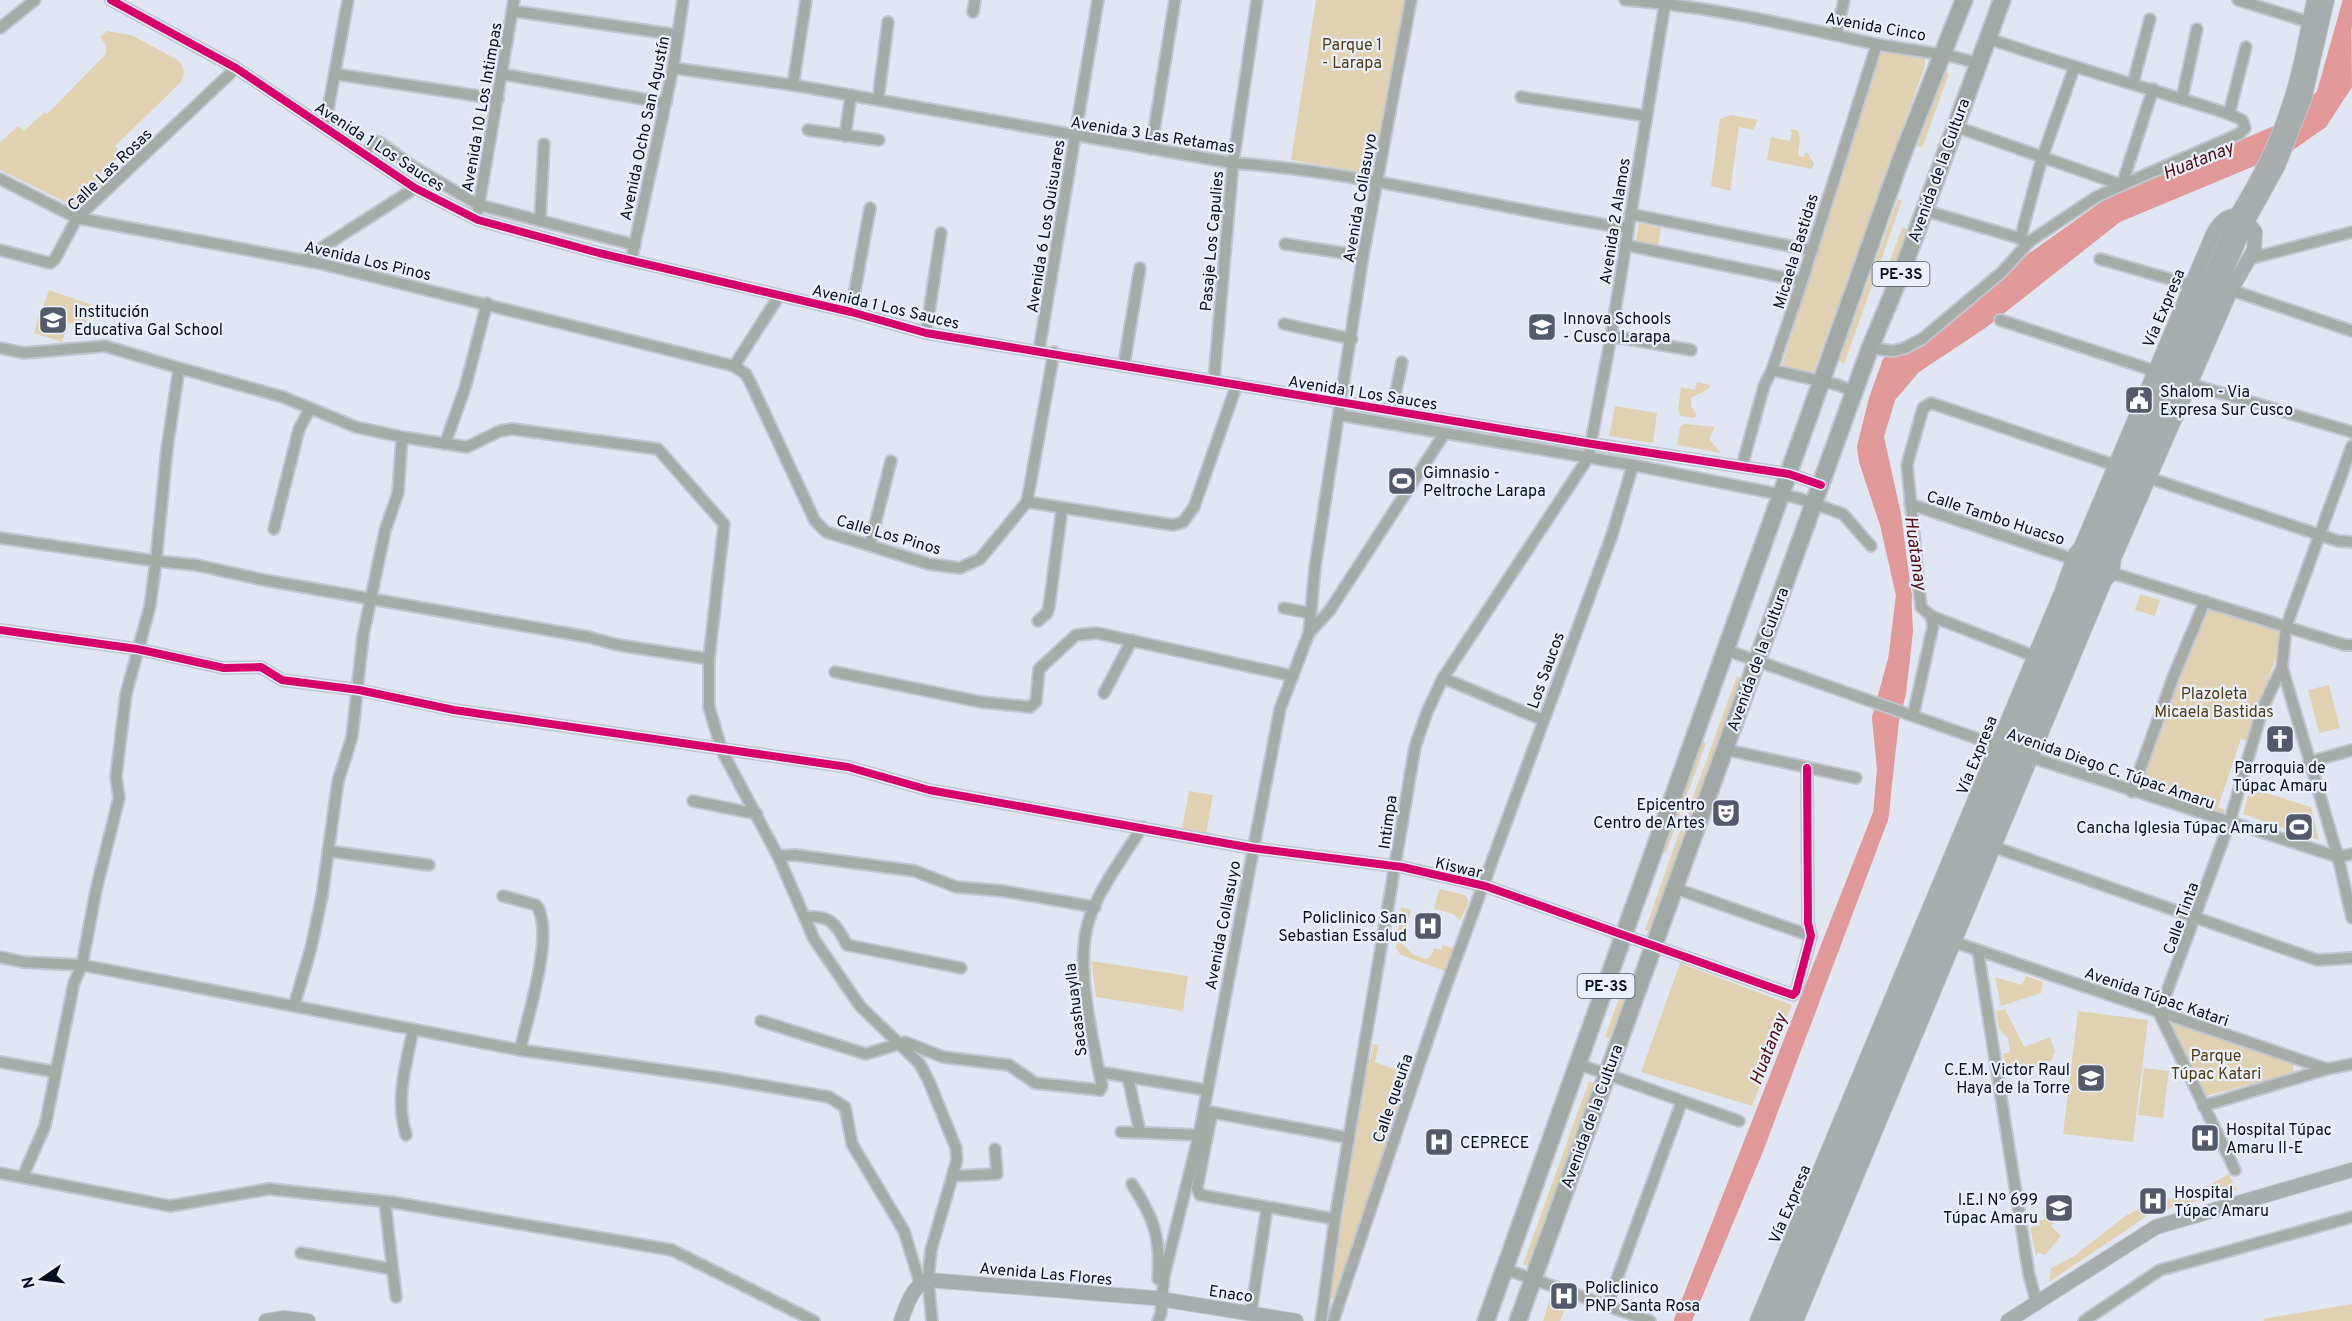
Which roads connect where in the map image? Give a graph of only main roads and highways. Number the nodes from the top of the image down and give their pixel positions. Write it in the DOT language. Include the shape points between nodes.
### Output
graph roads {
  1 [pos="1964,0"];
  2 [pos="2002,0"];
  3 [pos="2314,0"];
  4 [pos="2327,0"];
  5 [pos="2271,167"];
  6 [pos="2243,217"];
  7 [pos="2163,352"];
  8 [pos="2197,367"];
  9 [pos="2162,403"];
  10 [pos="2099,549"];
  11 [pos="2073,562"];
  12 [pos="2109,576"];
  13 [pos="2085,581"];
  14 [pos="2014,752"];
  15 [pos="1905,1015"];
  16 [pos="1875,1041"];
  17 [pos="1908,1053"];
  18 [pos="1847,1106"];
  19 [pos="1880,1120"];
  20 [pos="1849,1148"];
  21 [pos="2352,1170"];
  22 [pos="1158,1299"];
  23 [pos="266,1321"];
  24 [pos="308,1321"];
  25 [pos="901,1321"];
  26 [pos="1296,1321"];
  27 [pos="1486,1321"];
  28 [pos="1518,1321"];
  29 [pos="1757,1321"];
  30 [pos="1769,1321"];
  31 [pos="1784,1321"];
  32 [pos="1796,1321"];
  33 [pos="2008,1321"];
  1 -- 27 [label="highway, Avenida de la Cultura / PE-3S" via="1900,161"];
  2 -- 28 [label="highway, Avenida de la Cultura / PE-3S" via="1755,661"];
  3 -- 5 [label="main road, Vía Expresa" via="2294,90"];
  4 -- 5 [label="main road, Vía Expresa" via="2300,113"];
  5 -- 6 [label="main road, Vía Expresa"];
  6 -- 7 [label="main road, Vía Expresa" via="2224,219 2217,226"];
  6 -- 8 [label="main road, Vía Expresa" via="2255,232 2256,241"];
  6 -- 9 [label="main road, Vía Expresa"];
  7 -- 9 [label="main road"];
  7 -- 10 [label="main road, Vía Expresa" via="2114,465"];
  8 -- 9 [label="main road"];
  8 -- 10 [label="main road, Vía Expresa" via="2149,478"];
  9 -- 10 [label="main road, Vía Expresa"];
  10 -- 11 [label="main road, Vía Expresa"];
  10 -- 12 [label="main road, Vía Expresa"];
  10 -- 13 [label="main road, Vía Expresa"];
  11 -- 13 [label="main road"];
  11 -- 14 [label="main road, Vía Expresa" via="2034,656"];
  12 -- 13 [label="main road"];
  12 -- 14 [label="main road, Vía Expresa"];
  13 -- 14 [label="main road, Vía Expresa"];
  14 -- 15 [label="main road, Vía Expresa"];
  14 -- 16 [label="main road, Vía Expresa"];
  14 -- 17 [label="main road, Vía Expresa" via="1994,847"];
  15 -- 16 [label="main road"];
  15 -- 17 [label="main road"];
  15 -- 20 [label="main road, Vía Expresa"];
  16 -- 18 [label="main road, Vía Expresa"];
  17 -- 19 [label="main road, Vía Expresa"];
  18 -- 20 [label="main road"];
  18 -- 29 [label="main road, Vía Expresa"];
  19 -- 20 [label="main road"];
  19 -- 32 [label="main road, Vía Expresa"];
  20 -- 30 [label="main road, Vía Expresa"];
  20 -- 31 [label="main road, Vía Expresa"];
  21 -- 33 [label="main road" via="2156,1227"];
  22 -- 25 [label="main road, Avenida Las Flores" via="924,1281 911,1297"];
  22 -- 26 [label="main road, Enaco"];
  23 -- 24 [label="main road"];
}
